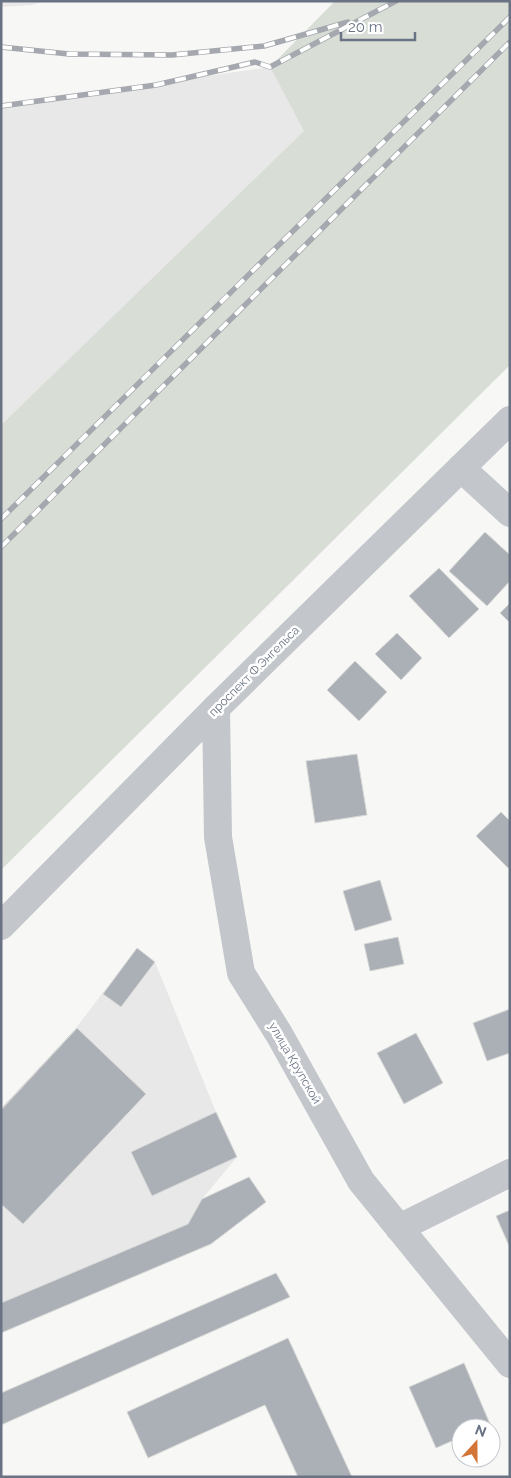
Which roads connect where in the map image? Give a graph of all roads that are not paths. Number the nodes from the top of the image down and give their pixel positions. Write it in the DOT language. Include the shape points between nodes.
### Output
graph roads {
  1 [pos="510,420"];
  2 [pos="461,468"];
  3 [pos="510,513"];
  4 [pos="216,708"];
  5 [pos="1,926"];
  6 [pos="510,1173"];
  7 [pos="399,1228"];
  8 [pos="510,1364"];
  1 -- 2 [label="street, проспект Ф.Энгельса"];
  2 -- 3 [label="street"];
  2 -- 4 [label="street, проспект Ф.Энгельса"];
  4 -- 5 [label="street, проспект Ф.Энгельса"];
  4 -- 7 [label="street, улица Крупской" via="218,837 241,973 361,1181"];
  6 -- 7 [label="street"];
  7 -- 8 [label="street, улица Крупской"];
}
